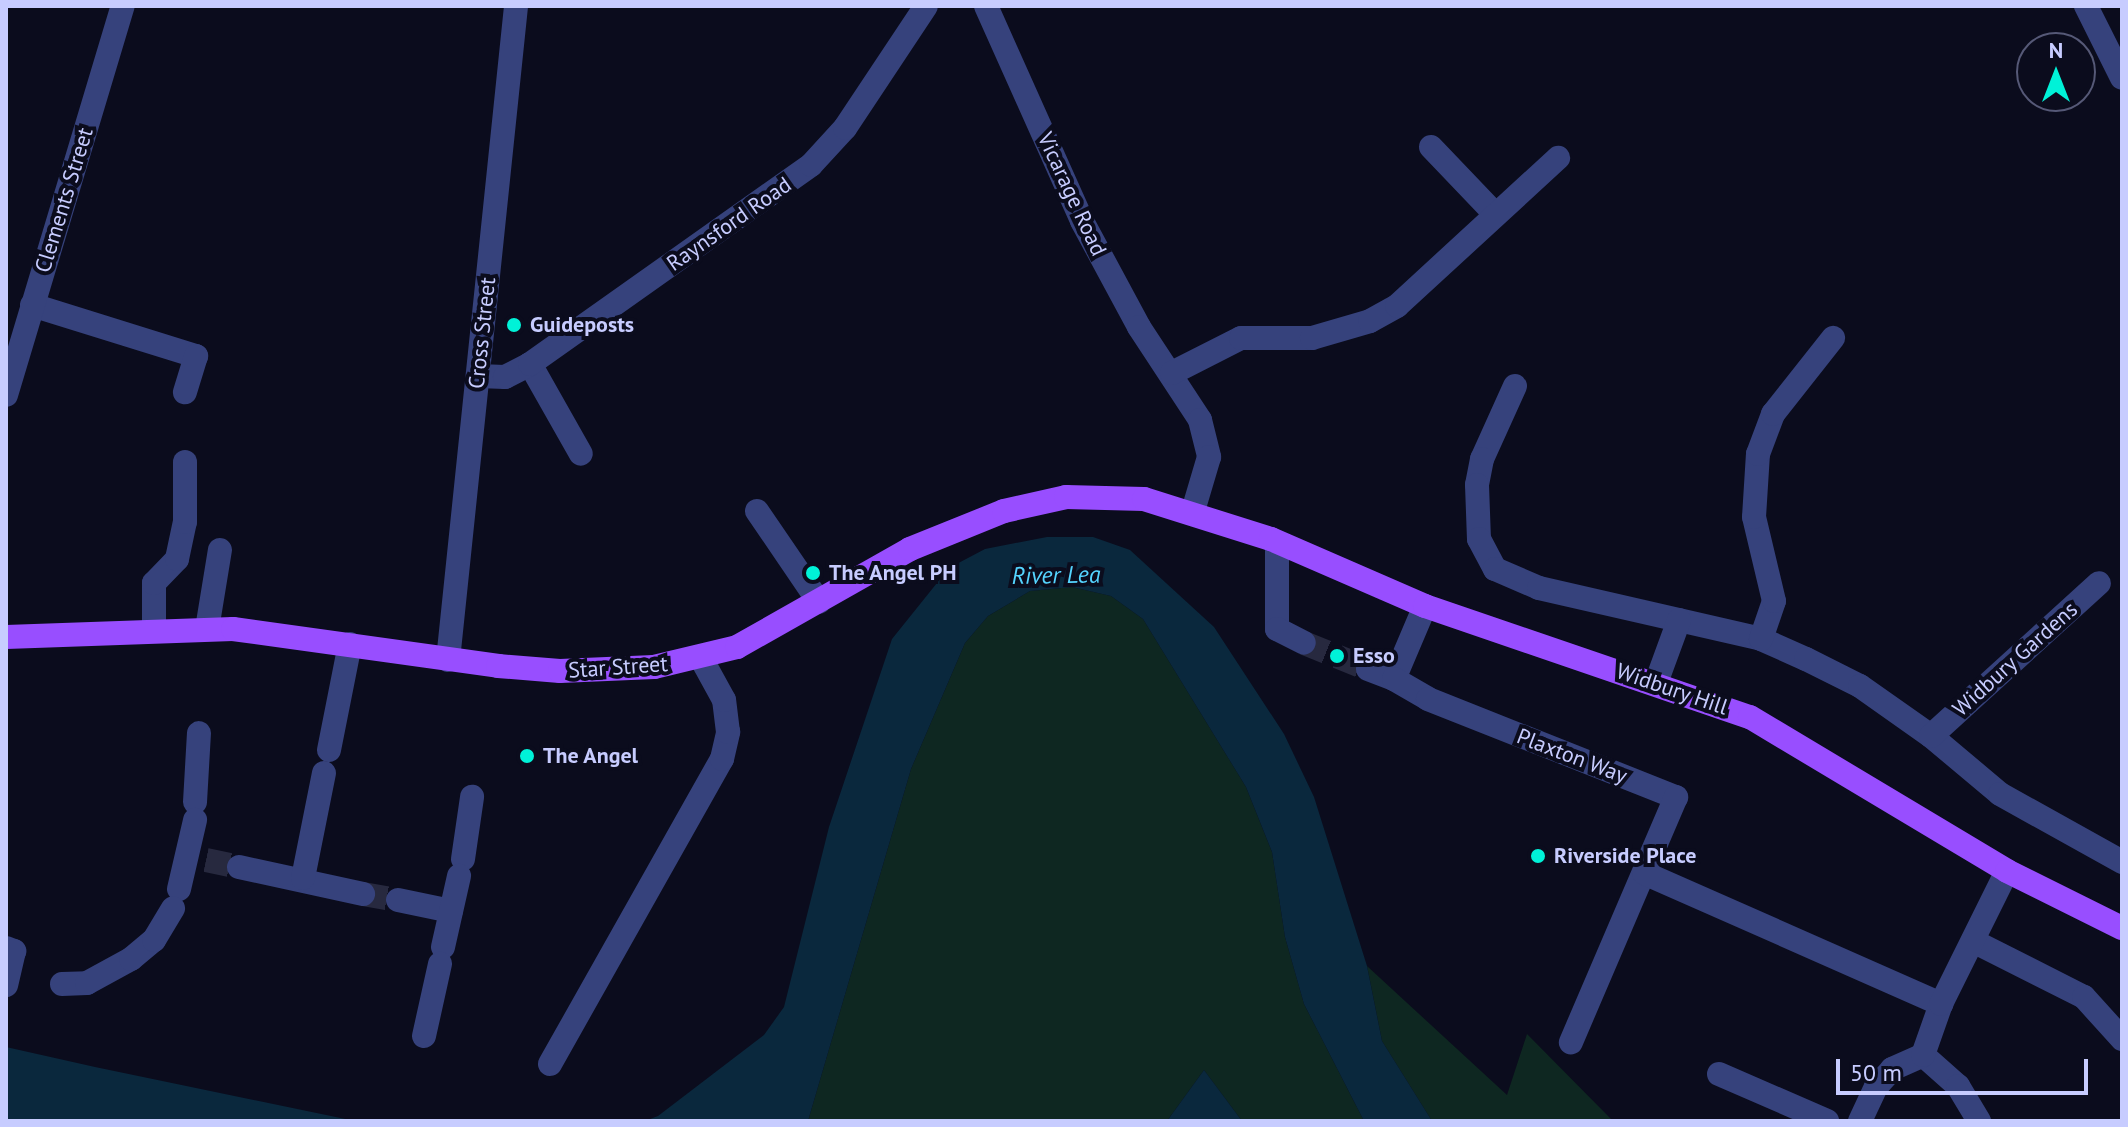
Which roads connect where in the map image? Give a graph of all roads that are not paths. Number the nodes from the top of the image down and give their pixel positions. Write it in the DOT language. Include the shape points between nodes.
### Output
graph roads {
  1 [pos="123,6"];
  2 [pos="516,6"];
  3 [pos="926,6"];
  4 [pos="986,6"];
  5 [pos="2086,6"];
  6 [pos="2122,78"];
  7 [pos="1431,147"];
  8 [pos="1558,158"];
  9 [pos="1495,214"];
  10 [pos="32,305"];
  11 [pos="1833,338"];
  12 [pos="530,364"];
  13 [pos="1172,373"];
  14 [pos="478,376"];
  15 [pos="1515,386"];
  16 [pos="185,392"];
  17 [pos="6,395"];
  18 [pos="581,454"];
  19 [pos="185,462"];
  20 [pos="757,511"];
  21 [pos="1193,511"];
  22 [pos="1277,543"];
  23 [pos="220,550"];
  24 [pos="2099,583"];
  25 [pos="819,602"];
  26 [pos="1425,606"];
  27 [pos="1679,620"];
  28 [pos="207,629"];
  29 [pos="154,630"];
  30 [pos="6,637"];
  31 [pos="1761,639"];
  32 [pos="1304,643"];
  33 [pos="350,644"];
  34 [pos="701,658"];
  35 [pos="448,660"];
  36 [pos="1368,669"];
  37 [pos="1394,679"];
  38 [pos="1656,683"];
  39 [pos="199,733"];
  40 [pos="1931,736"];
  41 [pos="472,797"];
  42 [pos="2122,862"];
  43 [pos="239,867"];
  44 [pos="2007,871"];
  45 [pos="1644,873"];
  46 [pos="303,878"];
  47 [pos="363,894"];
  48 [pos="398,900"];
  49 [pos="451,911"];
  50 [pos="2122,928"];
  51 [pos="1973,941"];
  52 [pos="6,948"];
  53 [pos="62,984"];
  54 [pos="6,985"];
  55 [pos="1941,1004"];
  56 [pos="424,1036"];
  57 [pos="2122,1039"];
  58 [pos="1571,1042"];
  59 [pos="1923,1055"];
  60 [pos="550,1064"];
  61 [pos="1719,1074"];
  62 [pos="1827,1121"];
  63 [pos="1860,1121"];
  64 [pos="1979,1121"];
  1 -- 10 [label="street, Clements Street"];
  2 -- 14 [label="street, Cross Street"];
  3 -- 12 [label="street, Raynsford Road" via="845,128 811,165"];
  4 -- 13 [label="street, Vicarage Road" via="1082,221 1139,327"];
  5 -- 6 [label="street"];
  7 -- 9 [label="street"];
  8 -- 9 [label="street"];
  9 -- 13 [label="street" via="1428,282 1370,321 1312,338 1241,338"];
  10 -- 16 [label="street" via="196,356"];
  10 -- 17 [label="street, Clements Street"];
  11 -- 31 [label="street" via="1773,414 1758,454 1754,517 1774,601"];
  12 -- 14 [label="street, Raynsford Road" via="505,377"];
  12 -- 18 [label="street"];
  13 -- 21 [label="street, Vicarage Road" via="1207,440 1207,470"];
  14 -- 35 [label="street, Cross Street"];
  15 -- 27 [label="street, Widbury Gardens" via="1482,459 1477,485 1479,539 1486,558 1495,569 1539,588"];
  19 -- 29 [label="street" via="185,522 177,559 154,583"];
  20 -- 25 [label="street"];
  21 -- 22 [label="main road, Widbury Hill"];
  21 -- 25 [label="main road, Star Street" via="1106,495 1035,502 910,549"];
  22 -- 26 [label="main road, Widbury Hill"];
  22 -- 32 [label="street" via="1277,629"];
  23 -- 28 [label="street"];
  24 -- 40 [label="street, Widbury Gardens"];
  25 -- 34 [label="main road, Star Street" via="773,630"];
  26 -- 37 [label="street"];
  26 -- 38 [label="main road, Widbury Hill"];
  27 -- 31 [label="street, Widbury Gardens"];
  27 -- 38 [label="street"];
  28 -- 29 [label="main road, Star Street"];
  28 -- 33 [label="main road, Star Street"];
  29 -- 30 [label="main road, Star Street"];
  31 -- 40 [label="street, Widbury Gardens" via="1860,686"];
  33 -- 35 [label="main road, Star Street"];
  33 -- 46 [label="street"];
  34 -- 35 [label="main road, Star Street" via="654,667 560,671"];
  34 -- 60 [label="street" via="724,700 728,732 722,759"];
  36 -- 37 [label="street"];
  37 -- 45 [label="street, Plaxton Way" via="1428,699 1676,797"];
  38 -- 44 [label="main road, Widbury Hill" via="1750,717"];
  39 -- 53 [label="street" via="197,858 154,940 87,983"];
  40 -- 42 [label="street, Widbury Gardens" via="2000,794"];
  41 -- 49 [label="street"];
  43 -- 46 [label="street"];
  44 -- 50 [label="main road, Widbury Hill"];
  44 -- 51 [label="street"];
  45 -- 55 [label="street"];
  45 -- 58 [label="street, Plaxton Way"];
  46 -- 47 [label="street"];
  48 -- 49 [label="street"];
  49 -- 56 [label="street"];
  51 -- 55 [label="street"];
  51 -- 57 [label="street" via="2084,997"];
  52 -- 54 [label="street" via="14,951"];
  55 -- 59 [label="street"];
  59 -- 63 [label="street" via="1892,1069 1876,1087"];
  59 -- 64 [label="street" via="1958,1086"];
  61 -- 62 [label="street"];
}
